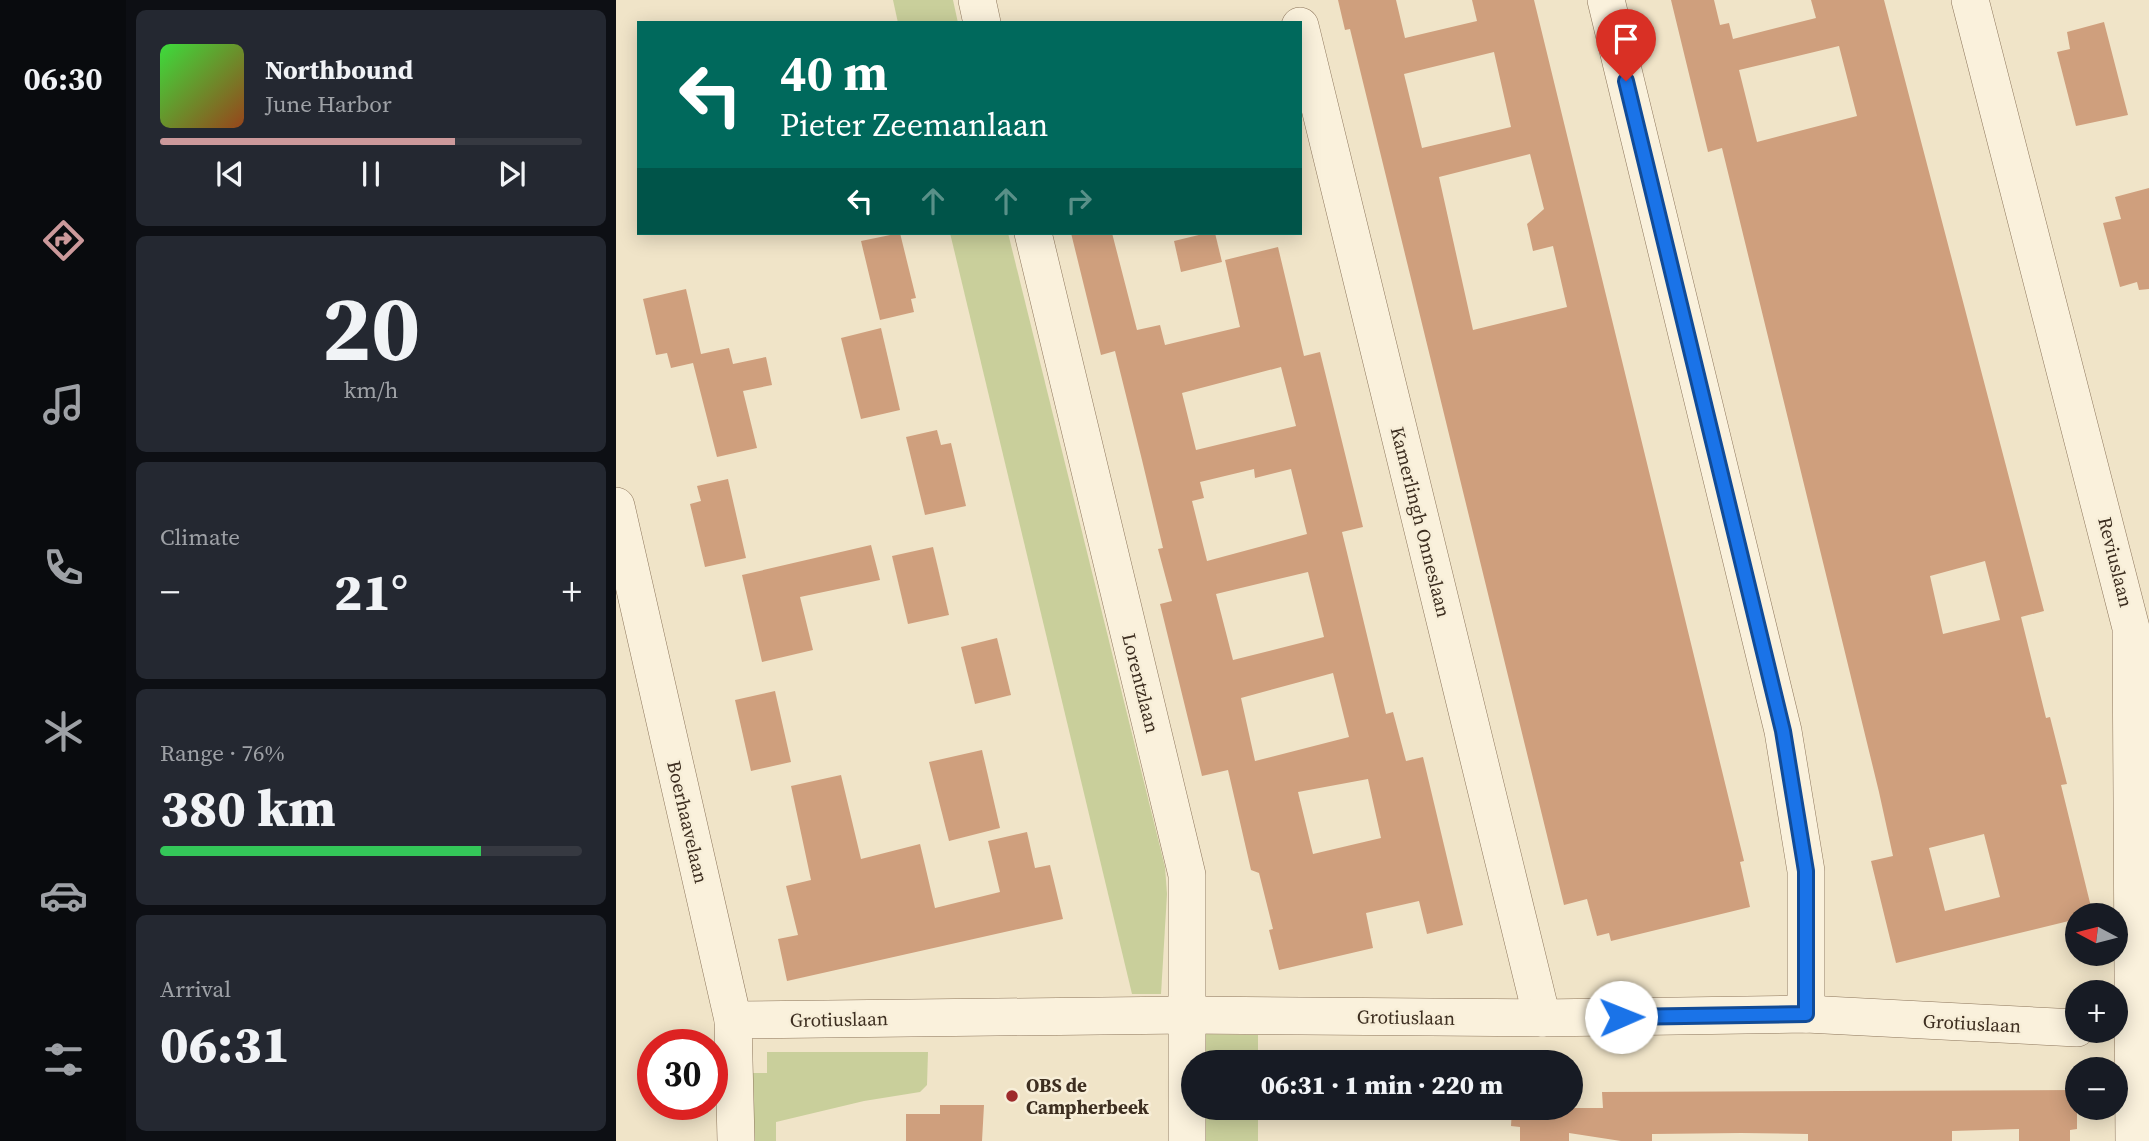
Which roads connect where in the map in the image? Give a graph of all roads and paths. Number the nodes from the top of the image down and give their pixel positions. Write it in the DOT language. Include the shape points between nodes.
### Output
graph roads {
  1 [pos="977,0"];
  2 [pos="1294,0"];
  3 [pos="1606,0"];
  4 [pos="1970,0"];
  5 [pos="982,21"];
  6 [pos="1299,21"];
  7 [pos="1302,32"];
  8 [pos="1033,235"];
  9 [pos="616,506"];
  10 [pos="2126,980"];
  11 [pos="1806,1014"];
  12 [pos="1186,1015"];
  13 [pos="1542,1018"];
  14 [pos="733,1020"];
  15 [pos="2065,1027"];
  16 [pos="2126,1043"];
  17 [pos="736,1141"];
  18 [pos="1187,1141"];
  19 [pos="2134,1141"];
  1 -- 5 [label="street"];
  2 -- 6 [label="street, Kamerlingh Onneslaan"];
  3 -- 11 [label="street" via="1783,731 1806,871"];
  4 -- 10 [label="street, Reviuslaan" via="2129,616"];
  7 -- 13 [label="street, Kamerlingh Onneslaan"];
  8 -- 12 [label="street, Lorentzlaan" via="1187,875"];
  9 -- 14 [label="street, Boerhaavelaan"];
  11 -- 13 [label="street, Grotiuslaan"];
  11 -- 15 [label="street, Grotiuslaan"];
  12 -- 13 [label="street, Grotiuslaan"];
  12 -- 14 [label="street, Grotiuslaan"];
  12 -- 18 [label="street, Lorentzlaan"];
  14 -- 17 [label="street, Boerhaavelaan"];
  16 -- 19 [label="street, Reviuslaan"];
}
